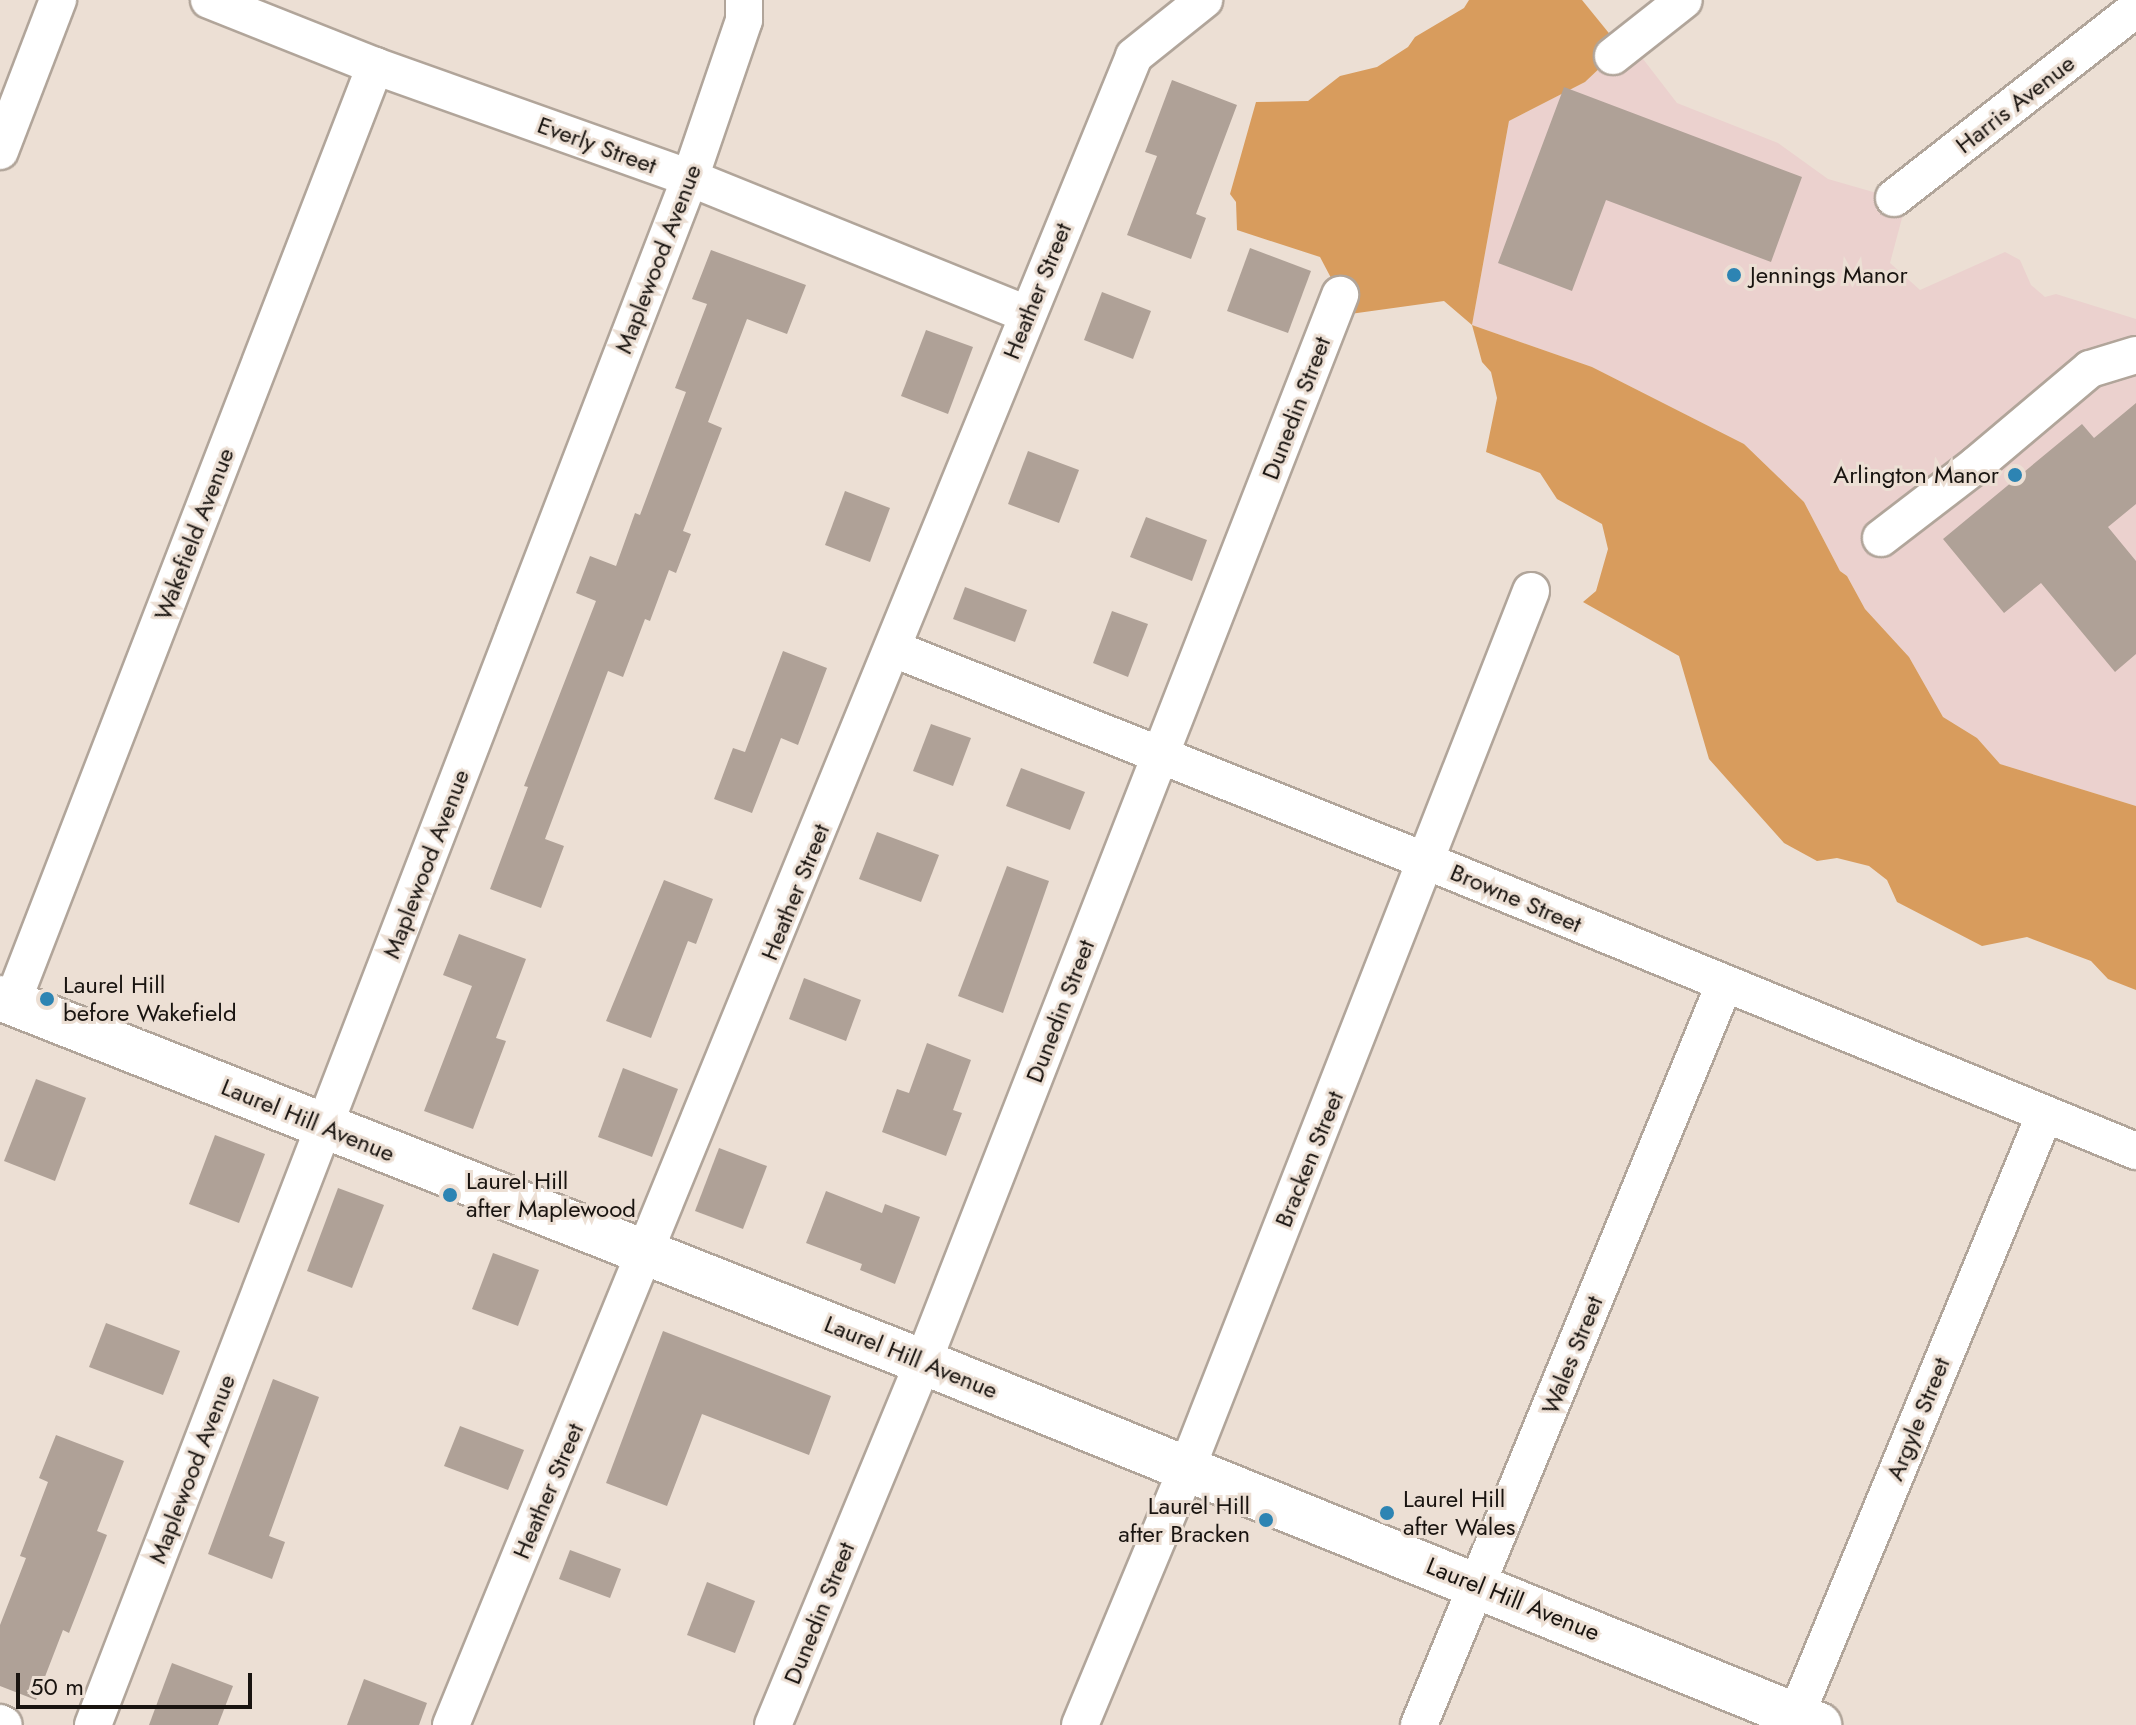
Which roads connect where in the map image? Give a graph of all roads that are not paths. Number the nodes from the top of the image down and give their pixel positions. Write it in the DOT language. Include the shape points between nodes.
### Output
graph roads {
  1 [pos="58,0"];
  2 [pos="209,0"];
  3 [pos="744,0"];
  4 [pos="1204,0"];
  5 [pos="1684,0"];
  6 [pos="2128,14"];
  7 [pos="1613,56"];
  8 [pos="375,66"];
  9 [pos="0,151"];
  10 [pos="690,178"];
  11 [pos="1894,198"];
  12 [pos="1340,295"];
  13 [pos="1027,314"];
  14 [pos="2136,355"];
  15 [pos="1881,538"];
  16 [pos="1531,591"];
  17 [pos="894,649"];
  18 [pos="1160,755"];
  19 [pos="1426,861"];
  20 [pos="1724,985"];
  21 [pos="6,1000"];
  22 [pos="2045,1114"];
  23 [pos="325,1127"];
  24 [pos="2136,1151"];
  25 [pos="647,1253"];
  26 [pos="923,1362"];
  27 [pos="1187,1468"];
  28 [pos="1477,1583"];
  29 [pos="1802,1722"];
  30 [pos="93,1725"];
  31 [pos="451,1725"];
  32 [pos="773,1725"];
  33 [pos="1080,1725"];
  34 [pos="1419,1725"];
  1 -- 9 [label="street"];
  2 -- 8 [label="street, Everly Street"];
  3 -- 10 [label="street, Maplewood Avenue" via="744,20"];
  4 -- 13 [label="street, Heather Street" via="1134,56"];
  5 -- 7 [label="street"];
  6 -- 11 [label="street, Harris Avenue"];
  8 -- 10 [label="street, Everly Street"];
  8 -- 21 [label="street, Wakefield Avenue"];
  10 -- 13 [label="street, Everly Street"];
  10 -- 23 [label="street, Maplewood Avenue"];
  12 -- 18 [label="street, Dunedin Street"];
  13 -- 17 [label="street, Heather Street"];
  14 -- 15 [label="street" via="2090,369"];
  16 -- 19 [label="street, Bracken Street"];
  17 -- 18 [label="street, Browne Street"];
  17 -- 25 [label="street, Heather Street"];
  18 -- 19 [label="street, Browne Street"];
  18 -- 26 [label="street, Dunedin Street"];
  19 -- 20 [label="street, Browne Street"];
  19 -- 27 [label="street, Bracken Street"];
  20 -- 22 [label="street, Browne Street"];
  20 -- 28 [label="street, Wales Street"];
  21 -- 23 [label="street, Laurel Hill Avenue"];
  22 -- 24 [label="street, Browne Street"];
  22 -- 29 [label="street, Argyle Street"];
  23 -- 25 [label="street, Laurel Hill Avenue"];
  23 -- 30 [label="street, Maplewood Avenue"];
  25 -- 26 [label="street, Laurel Hill Avenue"];
  25 -- 31 [label="street, Heather Street"];
  26 -- 27 [label="street, Laurel Hill Avenue"];
  26 -- 32 [label="street, Dunedin Street"];
  27 -- 28 [label="street, Laurel Hill Avenue"];
  27 -- 33 [label="street, Bracken Street"];
  28 -- 29 [label="street, Laurel Hill Avenue"];
  28 -- 34 [label="street, Wales Street"];
}
